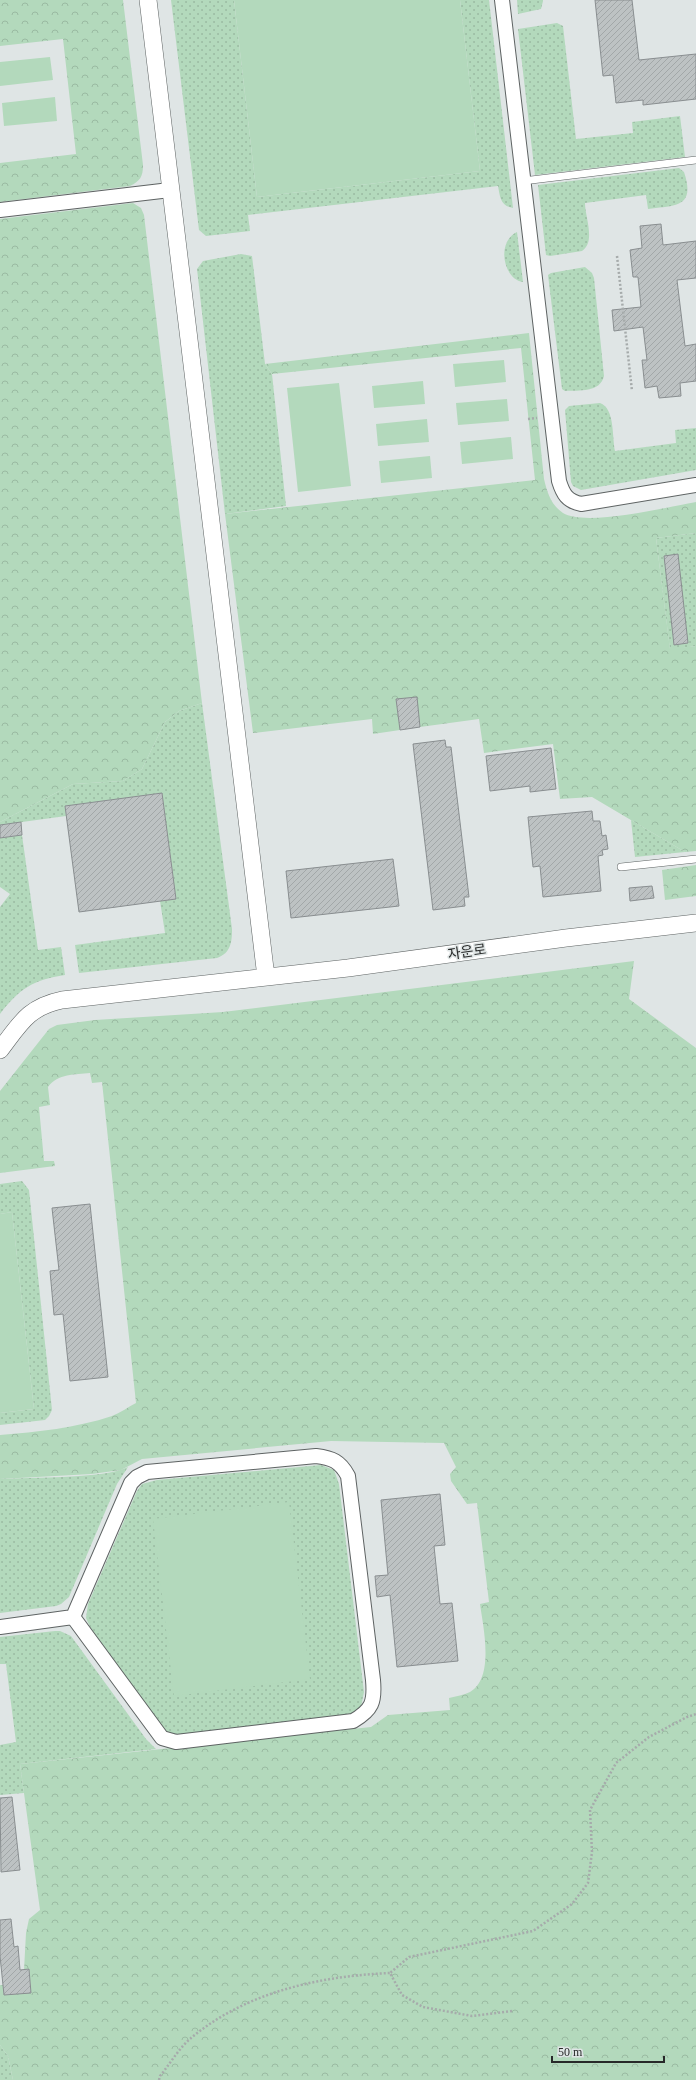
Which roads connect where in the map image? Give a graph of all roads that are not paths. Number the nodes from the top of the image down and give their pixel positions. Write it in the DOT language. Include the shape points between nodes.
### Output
graph roads {
  1 [pos="148,0"];
  2 [pos="502,0"];
  3 [pos="696,160"];
  4 [pos="523,181"];
  5 [pos="170,190"];
  6 [pos="0,210"];
  7 [pos="696,484"];
  8 [pos="696,859"];
  9 [pos="622,867"];
  10 [pos="696,923"];
  11 [pos="266,977"];
  12 [pos="0,1050"];
  13 [pos="73,1617"];
  14 [pos="0,1627"];
  1 -- 5 [label="street"];
  2 -- 4 [label="street"];
  3 -- 4 [label="lane"];
  4 -- 7 [label="street" via="559,480 563,493 572,502 581,504"];
  5 -- 6 [label="street"];
  5 -- 11 [label="street"];
  8 -- 9 [label="lane"];
  10 -- 11 [label="street, 자운로"];
  11 -- 12 [label="street, 자운로" via="50,1002 28,1015"];
  13 -- 13 [label="street" via="162,1738 168,1741 353,1721 371,1706 373,1680 348,1476 343,1466 329,1458 316,1456 147,1472 137,1477 131,1483"];
  13 -- 14 [label="street"];
}
